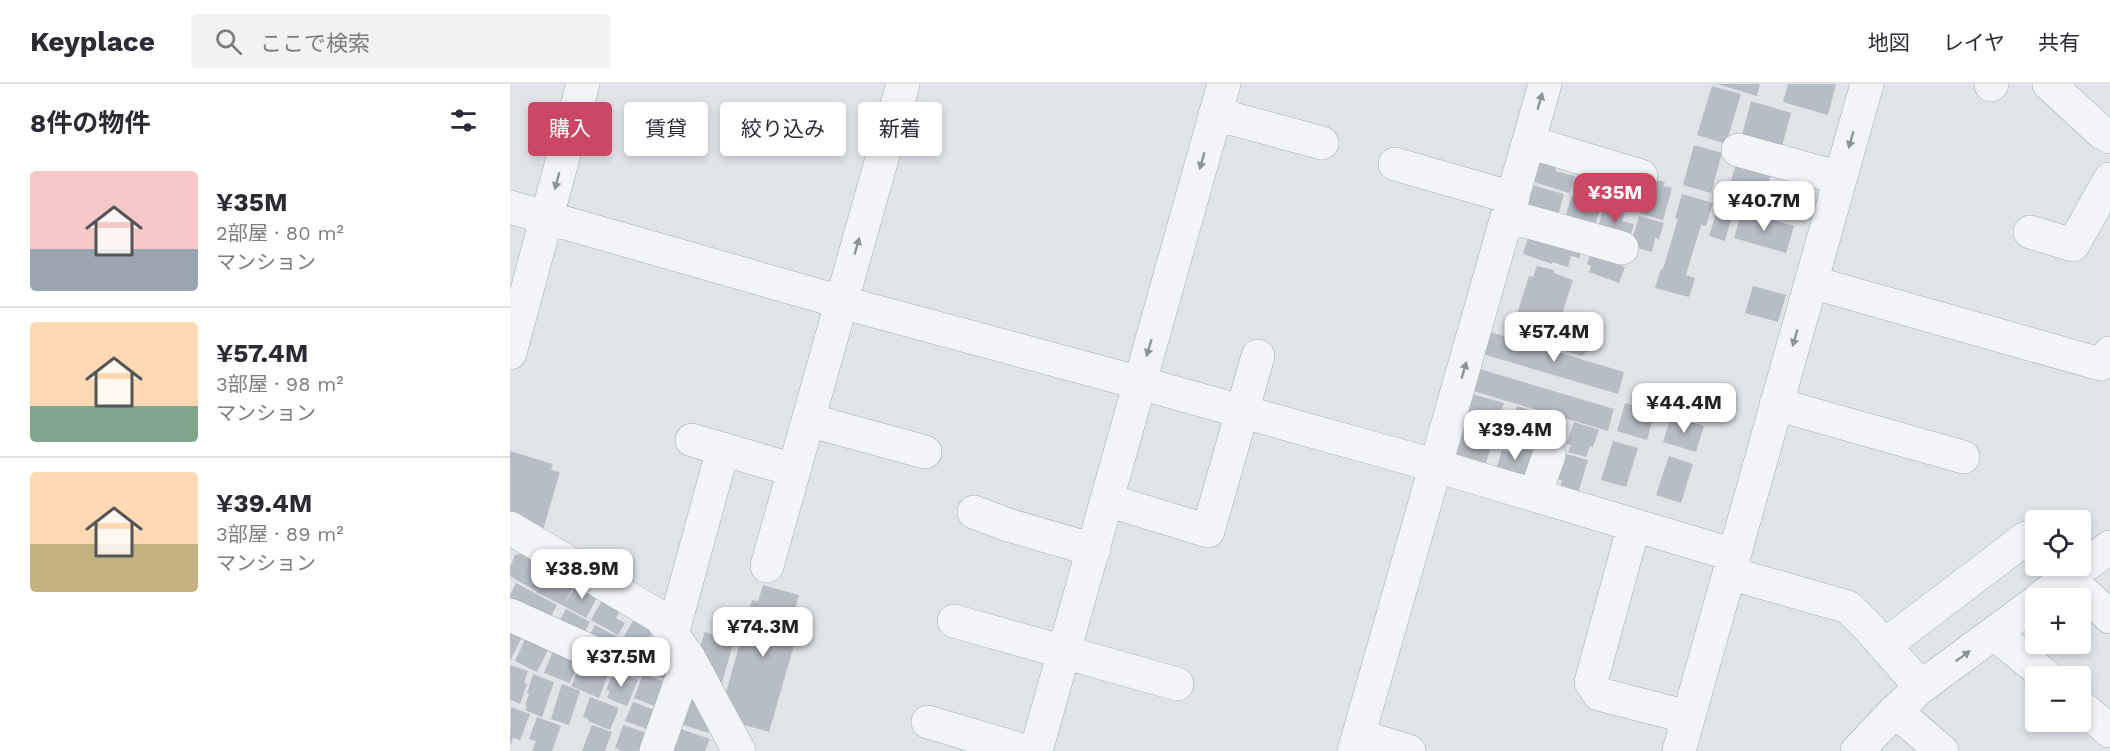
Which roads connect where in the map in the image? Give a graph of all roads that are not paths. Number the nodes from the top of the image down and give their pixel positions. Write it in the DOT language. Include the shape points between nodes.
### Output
graph roads {
  1 [pos="583,84"];
  2 [pos="903,84"];
  3 [pos="1545,84"];
  4 [pos="1867,84"];
  5 [pos="2059,87"];
  6 [pos="1219,99"];
  7 [pos="2110,137"];
  8 [pos="1529,142"];
  9 [pos="1322,143"];
  10 [pos="1738,150"];
  11 [pos="1395,164"];
  12 [pos="1641,176"];
  13 [pos="1840,178"];
  14 [pos="2110,179"];
  15 [pos="510,207"];
  16 [pos="1511,207"];
  17 [pos="548,218"];
  18 [pos="2030,232"];
  19 [pos="1622,248"];
  20 [pos="1811,282"];
  21 [pos="842,302"];
  22 [pos="510,353"];
  23 [pos="2110,353"];
  24 [pos="1258,356"];
  25 [pos="1140,382"];
  26 [pos="1776,404"];
  27 [pos="1241,411"];
  28 [pos="808,420"];
  29 [pos="692,440"];
  30 [pos="723,449"];
  31 [pos="926,452"];
  32 [pos="1549,454"];
  33 [pos="1963,457"];
  34 [pos="1437,466"];
  35 [pos="794,470"];
  36 [pos="1535,495"];
  37 [pos="1107,500"];
  38 [pos="974,512"];
  39 [pos="1634,525"];
  40 [pos="510,528"];
  41 [pos="2025,539"];
  42 [pos="2110,547"];
  43 [pos="1094,550"];
  44 [pos="1732,564"];
  45 [pos="767,566"];
  46 [pos="2055,581"];
  47 [pos="2025,610"];
  48 [pos="510,615"];
  49 [pos="2110,617"];
  50 [pos="954,621"];
  51 [pos="1994,633"];
  52 [pos="1885,645"];
  53 [pos="681,646"];
  54 [pos="1064,650"];
  55 [pos="612,661"];
  56 [pos="2034,666"];
  57 [pos="1177,684"];
  58 [pos="1921,687"];
  59 [pos="1895,711"];
  60 [pos="2091,715"];
  61 [pos="1688,717"];
  62 [pos="928,722"];
  63 [pos="2110,731"];
  64 [pos="1356,743"];
  65 [pos="656,751"];
  66 [pos="739,751"];
  67 [pos="1026,751"];
  68 [pos="1036,751"];
  69 [pos="1409,751"];
  70 [pos="1679,751"];
  71 [pos="1857,751"];
  72 [pos="1941,751"];
  1 -- 17 [label="street, one-way"];
  21 -- 2 [label="street, one-way"];
  8 -- 3 [label="street, one-way"];
  4 -- 13 [label="street, one-way"];
  5 -- 7 [label="street" via="2100,132"];
  6 -- 9 [label="street"];
  6 -- 25 [label="street, one-way"];
  8 -- 12 [label="street"];
  8 -- 16 [label="street"];
  10 -- 13 [label="street"];
  11 -- 16 [label="street"];
  13 -- 20 [label="street"];
  14 -- 18 [label="street" via="2073,245"];
  15 -- 17 [label="street"];
  16 -- 19 [label="street"];
  34 -- 16 [label="street, one-way"];
  17 -- 21 [label="street"];
  17 -- 22 [label="street"];
  20 -- 23 [label="street" via="2100,364"];
  20 -- 26 [label="street, one-way"];
  21 -- 25 [label="street"];
  21 -- 28 [label="street"];
  24 -- 27 [label="street"];
  25 -- 27 [label="street"];
  25 -- 37 [label="street"];
  26 -- 33 [label="street"];
  26 -- 44 [label="street"];
  27 -- 34 [label="street"];
  27 -- 37 [label="street" via="1208,531"];
  28 -- 31 [label="street"];
  28 -- 35 [label="street"];
  29 -- 30 [label="street"];
  30 -- 35 [label="street"];
  30 -- 53 [label="street"];
  32 -- 36 [label="street"];
  34 -- 36 [label="street"];
  34 -- 64 [label="street"];
  35 -- 45 [label="street"];
  36 -- 39 [label="street"];
  37 -- 43 [label="street"];
  38 -- 43 [label="street"];
  39 -- 44 [label="street"];
  39 -- 61 [label="street" via="1591,682 1599,694"];
  40 -- 53 [label="street" via="660,617"];
  41 -- 52 [label="street"];
  42 -- 46 [label="street"];
  43 -- 54 [label="street"];
  44 -- 52 [label="street" via="1848,607"];
  44 -- 61 [label="street"];
  46 -- 49 [label="street"];
  47 -- 51 [label="street"];
  48 -- 55 [label="street"];
  50 -- 54 [label="street"];
  51 -- 56 [label="street"];
  58 -- 51 [label="street, one-way"];
  52 -- 58 [label="street"];
  53 -- 65 [label="street"];
  53 -- 66 [label="street"];
  54 -- 57 [label="street"];
  54 -- 68 [label="street"];
  58 -- 59 [label="street"];
  59 -- 71 [label="street"];
  59 -- 72 [label="street"];
  60 -- 63 [label="street"];
  61 -- 70 [label="street"];
  62 -- 67 [label="street"];
  64 -- 69 [label="street"];
}
